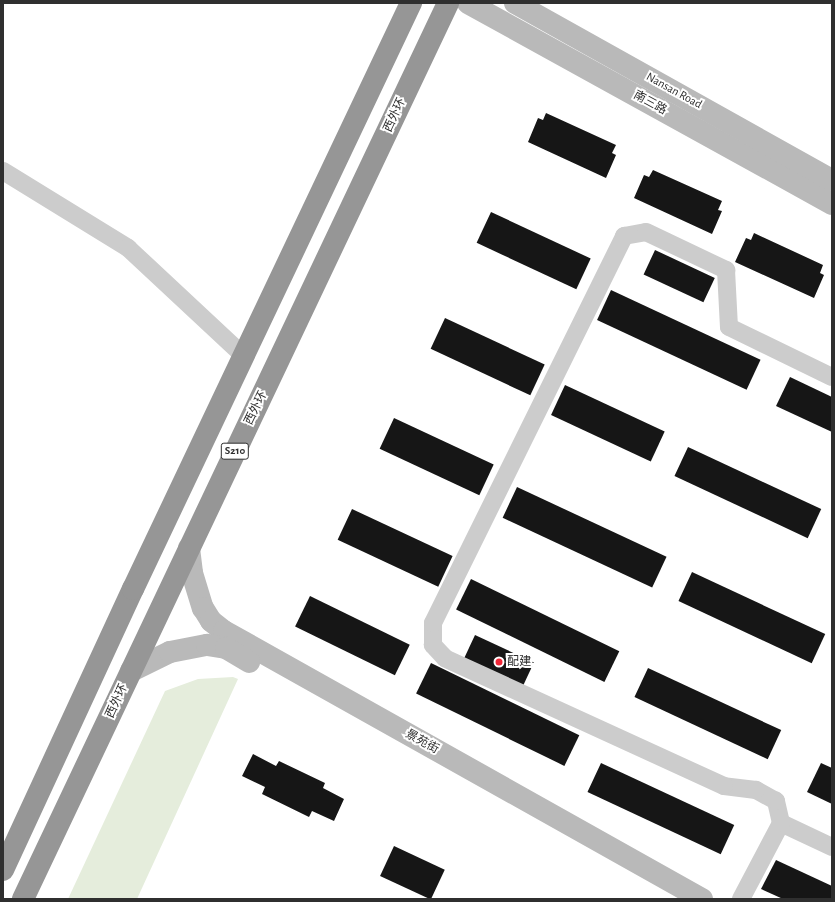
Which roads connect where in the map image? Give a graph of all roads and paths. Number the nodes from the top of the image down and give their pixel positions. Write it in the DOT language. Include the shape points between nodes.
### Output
graph roads {
  1 [pos="411,3"];
  2 [pos="448,3"];
  3 [pos="468,3"];
  4 [pos="515,3"];
  5 [pos="3,171"];
  6 [pos="832,180"];
  7 [pos="832,204"];
  8 [pos="244,356"];
  9 [pos="832,377"];
  10 [pos="189,548"];
  11 [pos="131,671"];
  12 [pos="781,823"];
  13 [pos="832,847"];
  14 [pos="3,870"];
  15 [pos="22,899"];
  16 [pos="674,899"];
  17 [pos="702,899"];
  18 [pos="741,899"];
  1 -- 8 [label="highway, S210"];
  2 -- 10 [label="highway, 西外环 / S210"];
  3 -- 7 [label="street, 南三路"];
  4 -- 6 [label="street, Nansan Road"];
  5 -- 8 [label="street" via="128,248"];
  8 -- 14 [label="highway, S210"];
  9 -- 12 [label="street" via="729,327 726,270 646,232 624,236 433,623 433,645 445,658 724,786 756,790 776,802"];
  10 -- 11 [label="highway, 西外环 / S210"];
  10 -- 17 [label="street, 景苑街" via="192,573 203,608 211,621 224,631"];
  11 -- 15 [label="highway, 西外环 / S210"];
  11 -- 16 [label="street, 景苑街" via="186,647 207,645 226,648"];
  12 -- 13 [label="street"];
  12 -- 18 [label="street"];
}
